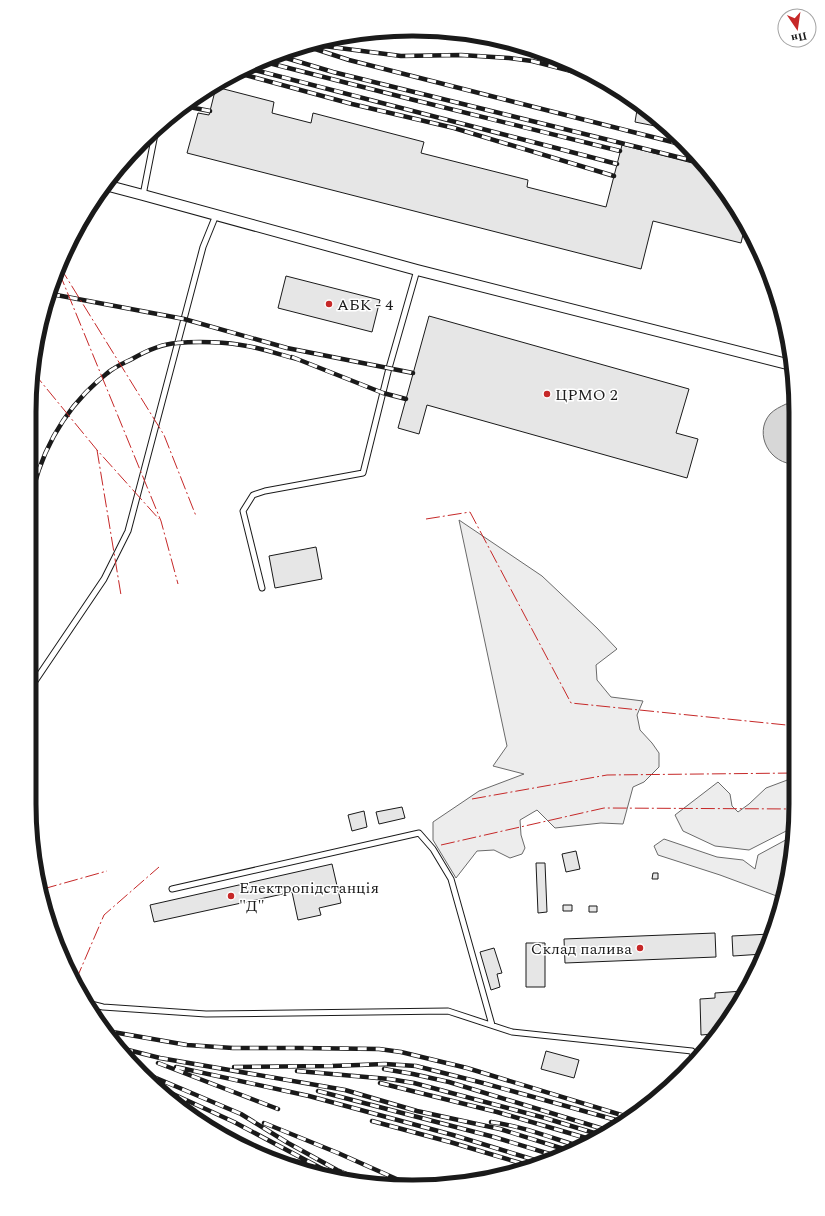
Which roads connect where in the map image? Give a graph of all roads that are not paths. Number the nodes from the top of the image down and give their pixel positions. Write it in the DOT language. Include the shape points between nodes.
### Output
graph roads {
  1 [pos="154,138"];
  2 [pos="111,187"];
  3 [pos="143,194"];
  4 [pos="216,215"];
  5 [pos="417,270"];
  6 [pos="786,364"];
  7 [pos="262,588"];
  8 [pos="36,680"];
  9 [pos="172,889"];
  10 [pos="94,1005"];
  11 [pos="492,1025"];
  12 [pos="692,1056"];
  1 -- 3 [label="lane"];
  2 -- 3 [label="street"];
  3 -- 4 [label="street"];
  4 -- 5 [label="street"];
  4 -- 8 [label="lane" via="202,247 128,531 104,579"];
  5 -- 6 [label="street"];
  5 -- 7 [label="lane" via="363,473 265,491 253,495 243,511"];
  9 -- 11 [label="lane" via="419,833 433,849 451,879"];
  10 -- 11 [label="lane" via="206,1014 448,1011"];
  11 -- 12 [label="lane" via="512,1032 692,1051"];
}
